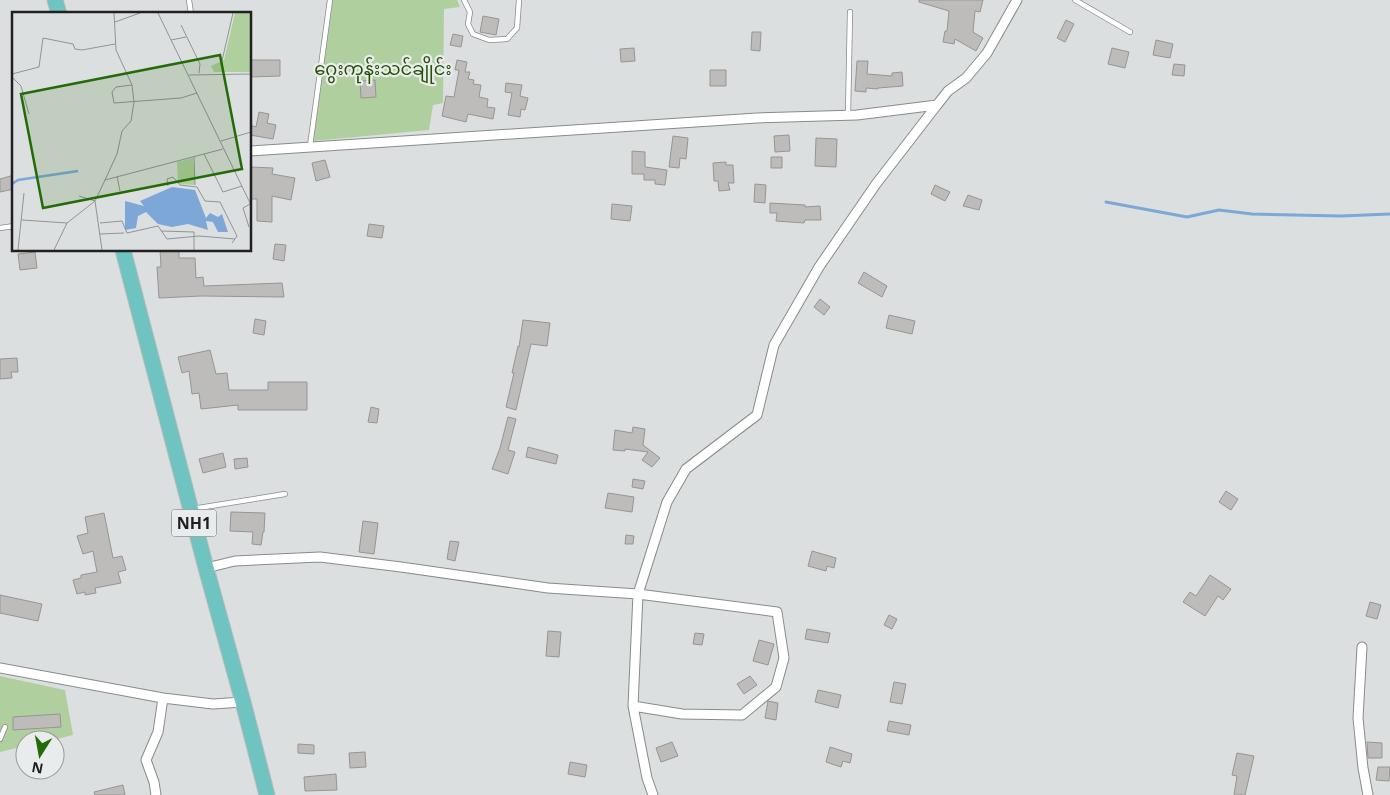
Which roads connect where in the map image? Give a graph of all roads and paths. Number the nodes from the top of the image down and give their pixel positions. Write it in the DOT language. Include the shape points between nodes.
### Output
graph roads {
  1 [pos="330,0"];
  2 [pos="464,0"];
  3 [pos="519,0"];
  4 [pos="1017,0"];
  5 [pos="1075,0"];
  6 [pos="850,12"];
  7 [pos="1130,32"];
  8 [pos="937,105"];
  9 [pos="848,115"];
  10 [pos="310,146"];
  11 [pos="251,151"];
  12 [pos="123,251"];
  13 [pos="284,494"];
  14 [pos="191,509"];
  15 [pos="206,568"];
  16 [pos="638,594"];
  17 [pos="1362,647"];
  18 [pos="0,668"];
  19 [pos="163,698"];
  20 [pos="243,702"];
  21 [pos="633,706"];
  22 [pos="5,727"];
  23 [pos="0,739"];
  24 [pos="156,795"];
  25 [pos="266,795"];
  26 [pos="653,795"];
  27 [pos="1368,795"];
  1 -- 10 [label="lane"];
  2 -- 3 [label="lane" via="470,12 468,24 473,34 489,40 507,39 517,28"];
  4 -- 8 [label="street" via="987,52 966,78 948,91"];
  5 -- 7 [label="lane"];
  6 -- 9 [label="lane"];
  8 -- 9 [label="street"];
  8 -- 16 [label="street" via="876,184 819,267 774,345 757,415 686,469 667,502"];
  9 -- 10 [label="street"];
  10 -- 11 [label="street"];
  12 -- 14 [label="highway, NH1"];
  13 -- 14 [label="lane"];
  14 -- 15 [label="highway, NH1"];
  15 -- 16 [label="street" via="234,561 320,557 548,588"];
  15 -- 20 [label="highway, NH1"];
  16 -- 21 [label="street"];
  16 -- 21 [label="street" via="777,612 784,658 776,687 742,715 682,714"];
  17 -- 27 [label="street" via="1358,718"];
  18 -- 19 [label="street"];
  19 -- 20 [label="street" via="213,704"];
  19 -- 24 [label="street" via="158,732 146,760"];
  20 -- 25 [label="highway, NH1"];
  21 -- 26 [label="street"];
  22 -- 23 [label="lane"];
}
